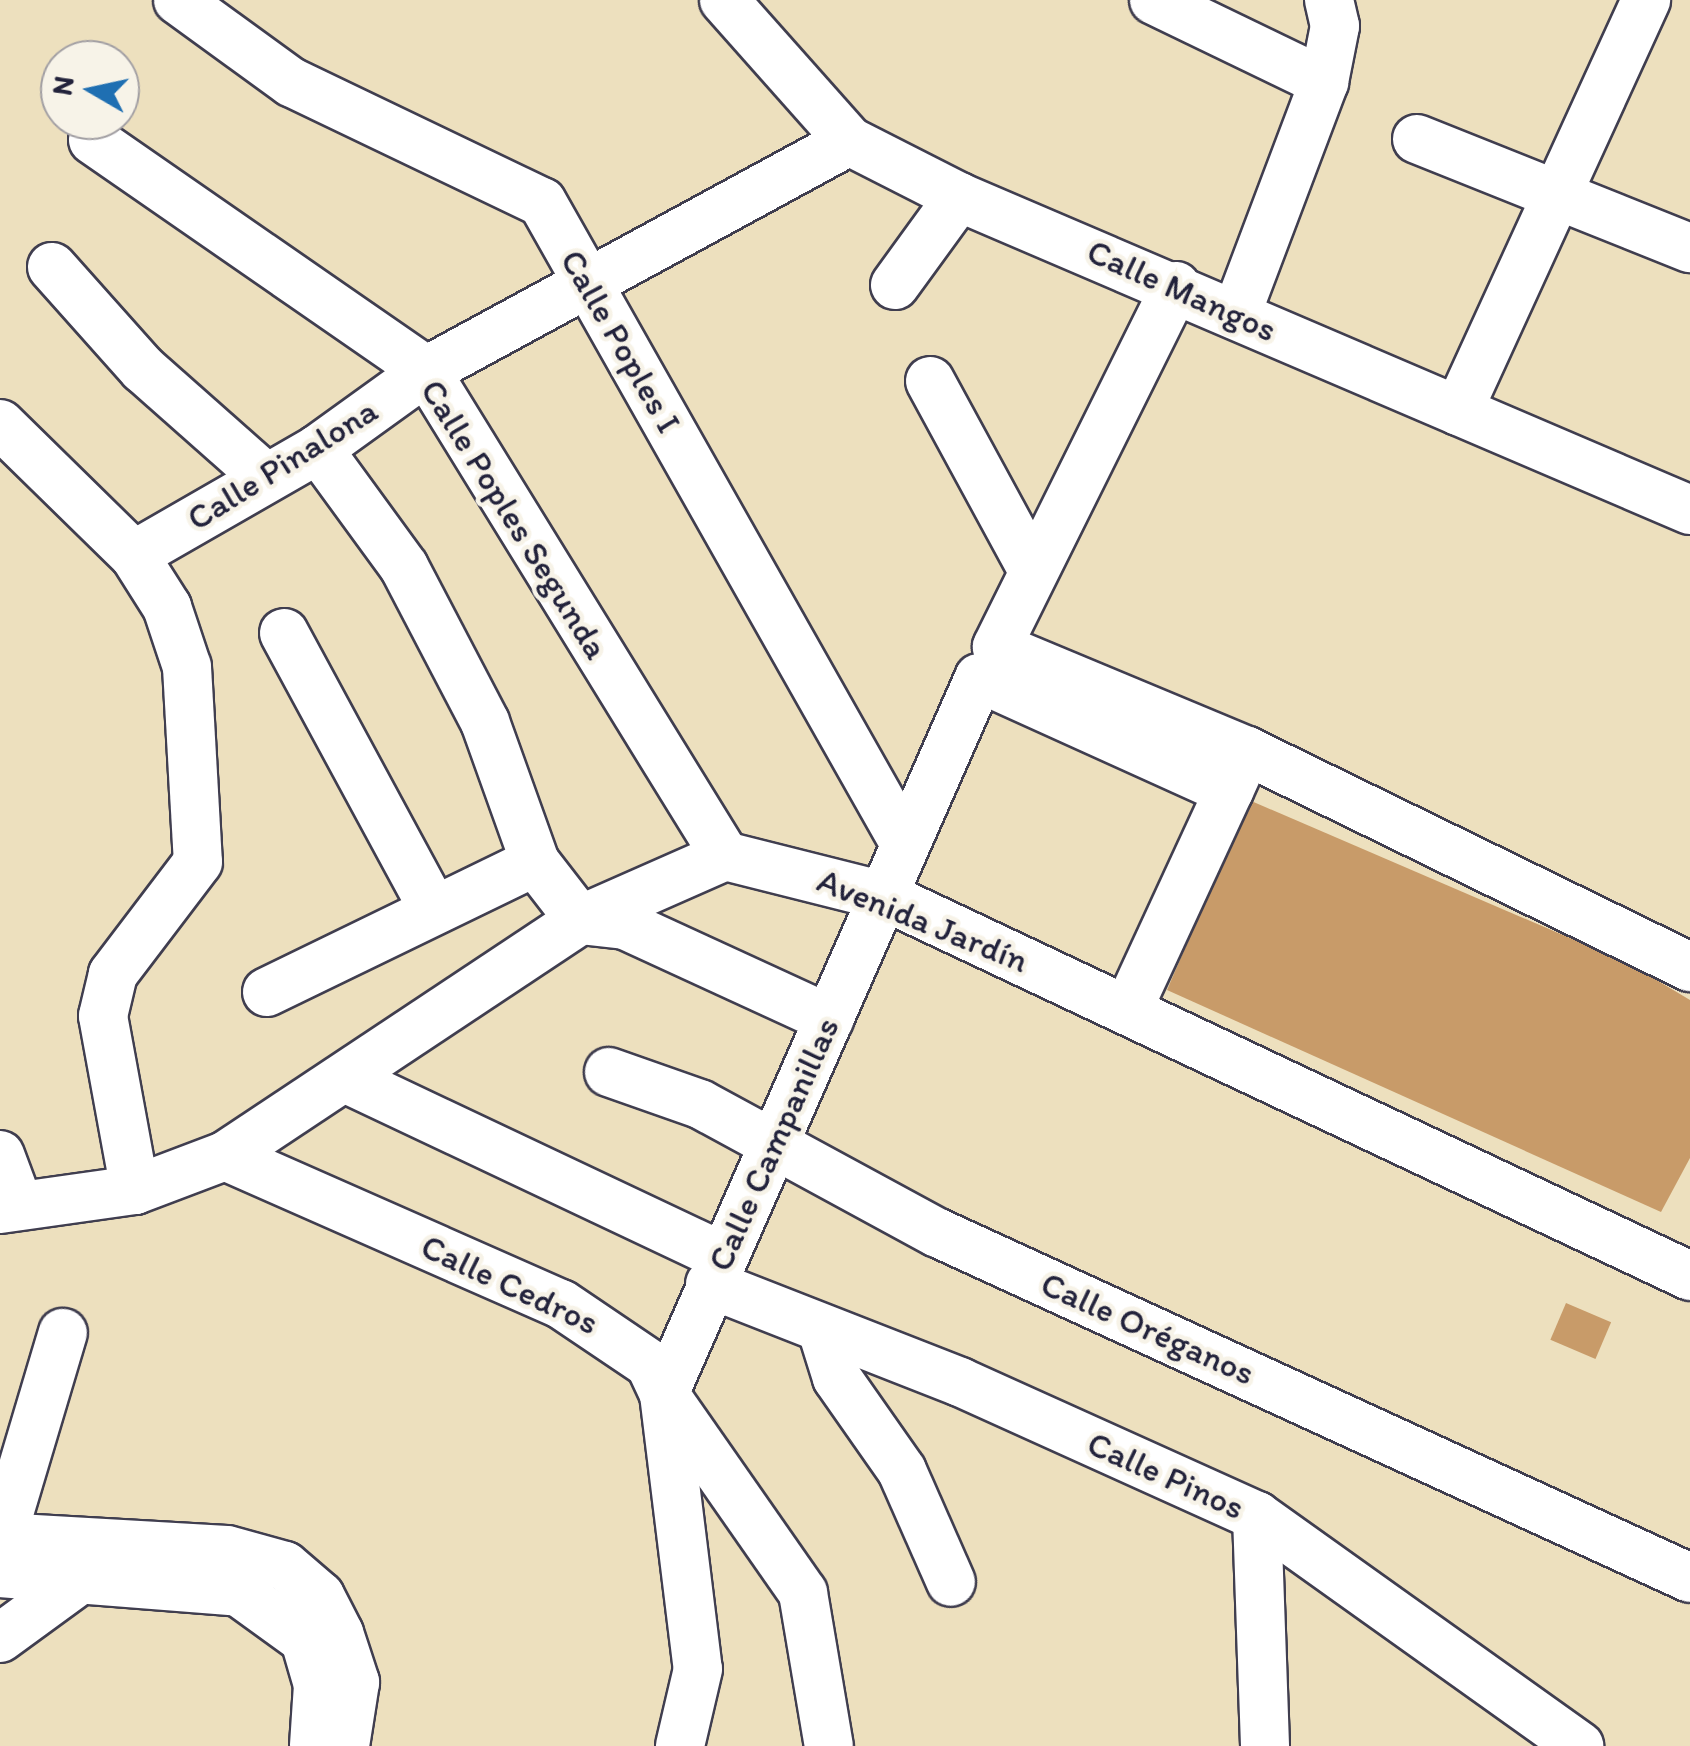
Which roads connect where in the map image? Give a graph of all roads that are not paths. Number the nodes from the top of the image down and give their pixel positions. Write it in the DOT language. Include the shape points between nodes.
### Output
graph roads {
  1 [pos="178,0"];
  2 [pos="724,0"];
  3 [pos="1154,0"];
  4 [pos="1329,0"];
  5 [pos="1646,0"];
  6 [pos="1324,82"];
  7 [pos="1417,139"];
  8 [pos="93,140"];
  9 [pos="849,141"];
  10 [pos="1555,196"];
  11 [pos="959,197"];
  12 [pos="1690,248"];
  13 [pos="52,267"];
  14 [pos="895,285"];
  15 [pos="1176,286"];
  16 [pos="590,287"];
  17 [pos="1236,315"];
  18 [pos="426,371"];
  19 [pos="930,381"];
  20 [pos="1458,411"];
  21 [pos="0,424"];
  22 [pos="318,449"];
  23 [pos="264,476"];
  24 [pos="1690,510"];
  25 [pos="134,556"];
  26 [pos="1033,571"];
  27 [pos="284,634"];
  28 [pos="988,662"];
  29 [pos="1238,771"];
  30 [pos="906,844"];
  31 [pos="726,856"];
  32 [pos="535,862"];
  33 [pos="884,896"];
  34 [pos="432,909"];
  35 [pos="580,920"];
  36 [pos="1690,967"];
  37 [pos="267,992"];
  38 [pos="1130,1007"];
  39 [pos="829,1019"];
  40 [pos="609,1072"];
  41 [pos="347,1079"];
  42 [pos="773,1150"];
  43 [pos="0,1155"];
  44 [pos="224,1156"];
  45 [pos="135,1190"];
  46 [pos="10,1208"];
  47 [pos="716,1271"];
  48 [pos="1690,1276"];
  49 [pos="64,1333"];
  50 [pos="823,1333"];
  51 [pos="664,1394"];
  52 [pos="1257,1516"];
  53 [pos="1,1549"];
  54 [pos="86,1575"];
  55 [pos="1690,1578"];
  56 [pos="951,1582"];
  57 [pos="0,1638"];
  58 [pos="314,1746"];
  59 [pos="345,1746"];
  60 [pos="680,1746"];
  61 [pos="828,1746"];
  62 [pos="1265,1746"];
  63 [pos="1579,1746"];
  1 -- 16 [label="street, Calle Poples I" via="291,82 542,202"];
  2 -- 9 [label="street, Calle Mangos"];
  3 -- 6 [label="street"];
  4 -- 6 [label="street" via="1335,26"];
  5 -- 10 [label="street"];
  6 -- 17 [label="street"];
  7 -- 10 [label="street"];
  8 -- 18 [label="street, Calle Poples Segunda"];
  9 -- 11 [label="street, Calle Mangos"];
  9 -- 16 [label="street, Calle Pinalona"];
  10 -- 12 [label="street"];
  10 -- 20 [label="street"];
  11 -- 14 [label="street"];
  11 -- 15 [label="street, Calle Mangos"];
  13 -- 23 [label="street" via="143,370"];
  15 -- 17 [label="street, Calle Mangos"];
  15 -- 26 [label="street, Calle Campanillas"];
  16 -- 18 [label="street, Calle Pinalona"];
  16 -- 30 [label="street, Calle Poples I"];
  17 -- 20 [label="street, Calle Mangos"];
  18 -- 22 [label="street, Calle Pinalona"];
  18 -- 31 [label="street, Calle Poples Segunda"];
  19 -- 26 [label="street"];
  20 -- 24 [label="street, Calle Mangos"];
  21 -- 25 [label="street"];
  22 -- 23 [label="street, Calle Pinalona"];
  22 -- 32 [label="street" via="413,584 485,722"];
  23 -- 25 [label="street, Calle Pinalona"];
  25 -- 45 [label="street" via="167,608 187,667 200,808 198,862 113,974 103,1016"];
  26 -- 28 [label="street, Calle Campanillas"];
  27 -- 34 [label="street"];
  28 -- 29 [label="street"];
  28 -- 30 [label="street, Calle Campanillas"];
  29 -- 36 [label="street"];
  29 -- 38 [label="street"];
  30 -- 33 [label="street, Calle Campanillas"];
  31 -- 33 [label="street, Avenida Jardín"];
  31 -- 35 [label="street"];
  32 -- 34 [label="street"];
  32 -- 35 [label="street"];
  33 -- 38 [label="street, Avenida Jardín"];
  33 -- 39 [label="street, Calle Campanillas"];
  34 -- 37 [label="street"];
  35 -- 39 [label="street" via="625,925"];
  35 -- 41 [label="street"];
  38 -- 48 [label="street, Avenida Jardín"];
  39 -- 42 [label="street, Calle Campanillas"];
  40 -- 42 [label="street, Calle Oréganos" via="700,1104"];
  41 -- 44 [label="street"];
  41 -- 47 [label="street, Calle Pinos"];
  42 -- 47 [label="street, Calle Campanillas"];
  42 -- 55 [label="street, Calle Oréganos"];
  43 -- 46 [label="street"];
  44 -- 45 [label="street"];
  44 -- 51 [label="street, Calle Cedros" via="607,1328 650,1364"];
  45 -- 46 [label="street"];
  47 -- 50 [label="street, Calle Pinos"];
  47 -- 51 [label="street, Calle Campanillas"];
  49 -- 53 [label="street"];
  50 -- 52 [label="street, Calle Pinos" via="960,1382"];
  50 -- 56 [label="street" via="837,1378 902,1471"];
  51 -- 60 [label="street, Calle Cedros" via="698,1669 692,1723"];
  51 -- 61 [label="street" via="803,1594"];
  52 -- 62 [label="street"];
  52 -- 63 [label="street, Calle Pinos"];
  53 -- 54 [label="street"];
  53 -- 59 [label="street" via="227,1550 284,1566 320,1596 350,1666"];
  54 -- 57 [label="street"];
  54 -- 58 [label="street" via="239,1592 282,1619 305,1640 318,1685"];
}
